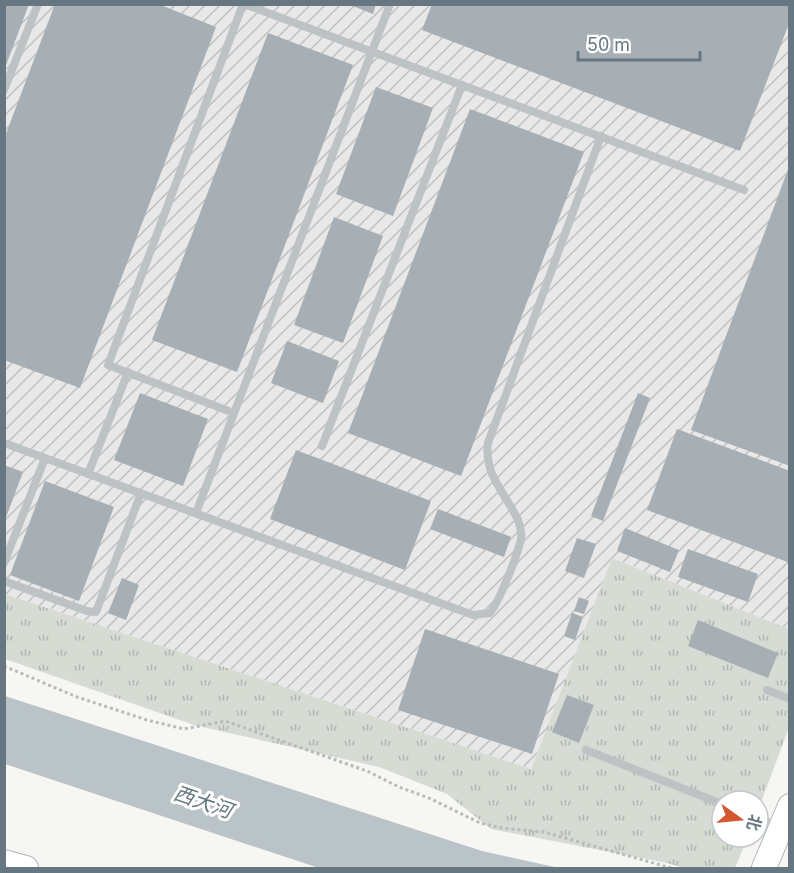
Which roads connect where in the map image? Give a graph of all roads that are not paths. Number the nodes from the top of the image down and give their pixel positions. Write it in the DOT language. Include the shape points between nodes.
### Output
graph roads {
  1 [pos="38,4"];
  2 [pos="243,4"];
  3 [pos="390,4"];
  4 [pos="373,52"];
  5 [pos="462,85"];
  6 [pos="4,90"];
  7 [pos="601,136"];
  8 [pos="744,190"];
  9 [pos="128,372"];
  10 [pos="234,413"];
  11 [pos="4,443"];
  12 [pos="322,446"];
  13 [pos="45,458"];
  14 [pos="88,474"];
  15 [pos="141,493"];
  16 [pos="196,513"];
  17 [pos="4,563"];
  18 [pos="4,581"];
  19 [pos="767,690"];
  20 [pos="789,699"];
  21 [pos="586,750"];
  22 [pos="710,799"];
  23 [pos="785,817"];
  24 [pos="770,818"];
  25 [pos="4,862"];
  26 [pos="26,868"];
  27 [pos="764,868"];
  1 -- 6 [label="lane"];
  2 -- 4 [label="lane"];
  2 -- 9 [label="lane" via="108,365"];
  3 -- 4 [label="lane"];
  4 -- 5 [label="lane"];
  4 -- 10 [label="lane"];
  5 -- 7 [label="lane"];
  5 -- 12 [label="lane"];
  7 -- 8 [label="lane"];
  7 -- 16 [label="lane" via="488,443 489,470 518,520 521,535 490,613 473,615"];
  9 -- 10 [label="lane"];
  9 -- 14 [label="lane"];
  10 -- 16 [label="lane"];
  11 -- 13 [label="lane"];
  13 -- 14 [label="lane"];
  13 -- 17 [label="lane"];
  14 -- 15 [label="lane"];
  15 -- 16 [label="lane"];
  15 -- 18 [label="lane" via="96,612"];
  19 -- 20 [label="lane"];
  21 -- 22 [label="lane"];
  23 -- 24 [label="lane"];
  23 -- 27 [label="street"];
  25 -- 26 [label="street"];
}
